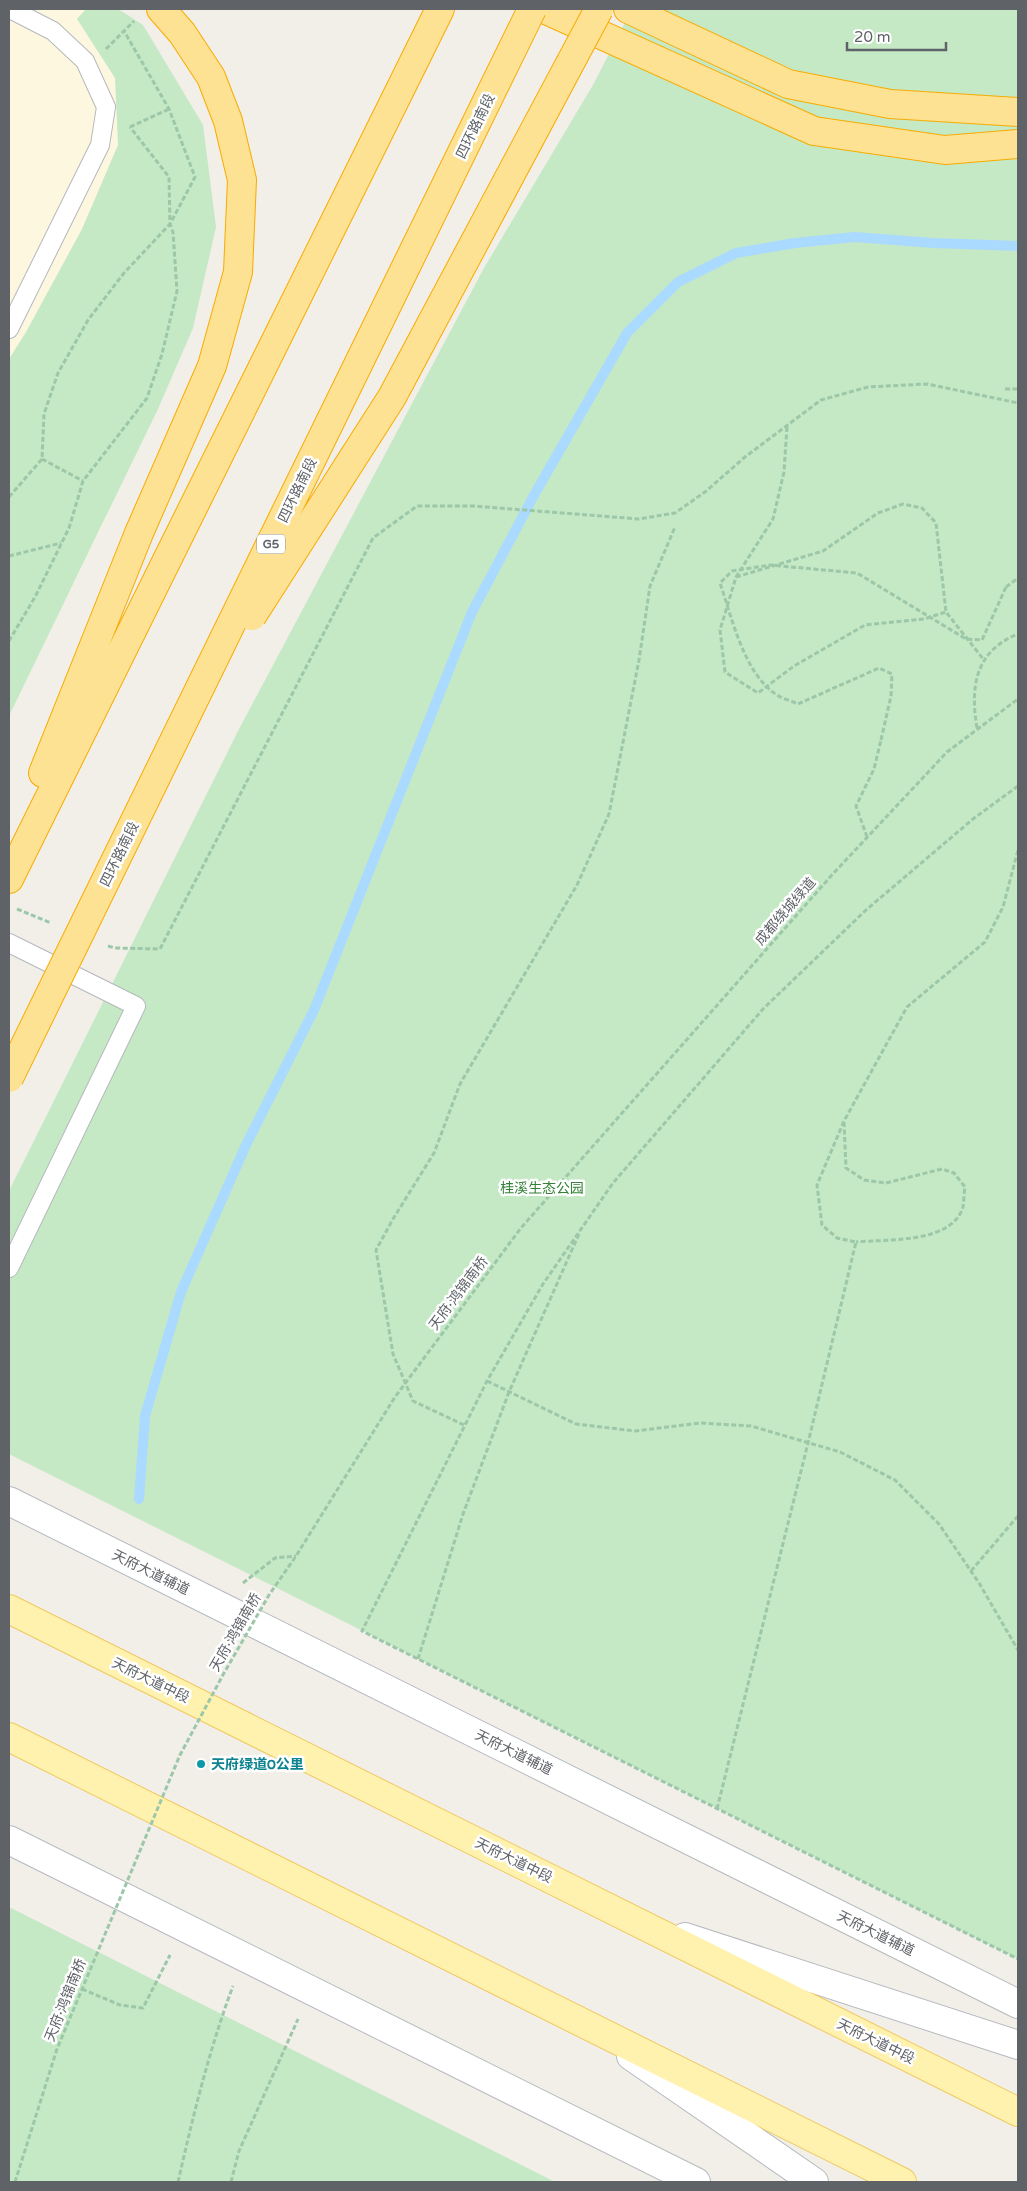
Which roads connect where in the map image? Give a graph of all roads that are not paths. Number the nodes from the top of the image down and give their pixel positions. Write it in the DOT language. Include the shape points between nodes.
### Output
graph roads {
  1 [pos="10,9"];
  2 [pos="161,9"];
  3 [pos="440,9"];
  4 [pos="532,9"];
  5 [pos="544,9"];
  6 [pos="599,9"];
  7 [pos="628,9"];
  8 [pos="1018,112"];
  9 [pos="1018,144"];
  10 [pos="9,329"];
  11 [pos="183,724"];
  12 [pos="9,859"];
  13 [pos="9,879"];
  14 [pos="9,943"];
  15 [pos="9,1078"];
  16 [pos="9,1268"];
  17 [pos="9,1501"];
  18 [pos="9,1609"];
  19 [pos="9,1737"];
  20 [pos="9,1840"];
  21 [pos="632,1920"];
  22 [pos="1018,2004"];
  23 [pos="580,2022"];
  24 [pos="1018,2045"];
  25 [pos="1018,2112"];
  26 [pos="696,2182"];
  27 [pos="814,2182"];
  28 [pos="902,2182"];
  1 -- 10 [label="lane" via="53,31 85,61 106,107 100,145"];
  2 -- 12 [label="highway" via="182,33 211,77 228,122 242,180 238,272 212,366 139,533"];
  3 -- 13 [label="highway"];
  4 -- 11 [label="highway, 四环路南段 / G5, bridge"];
  5 -- 9 [label="highway" via="814,131 945,150"];
  6 -- 11 [label="highway, bridge" via="392,397"];
  7 -- 8 [label="highway" via="788,84 890,104"];
  11 -- 15 [label="highway, 四环路南段 / G5, bridge"];
  14 -- 16 [label="lane" via="136,1006"];
  17 -- 22 [label="street, 天府大道辅道"];
  18 -- 21 [label="main road, 天府大道中段"];
  19 -- 23 [label="main road"];
  20 -- 26 [label="street"];
  21 -- 24 [label="street"];
  21 -- 25 [label="main road, 天府大道中段"];
  23 -- 27 [label="street"];
  23 -- 28 [label="main road"];
}
